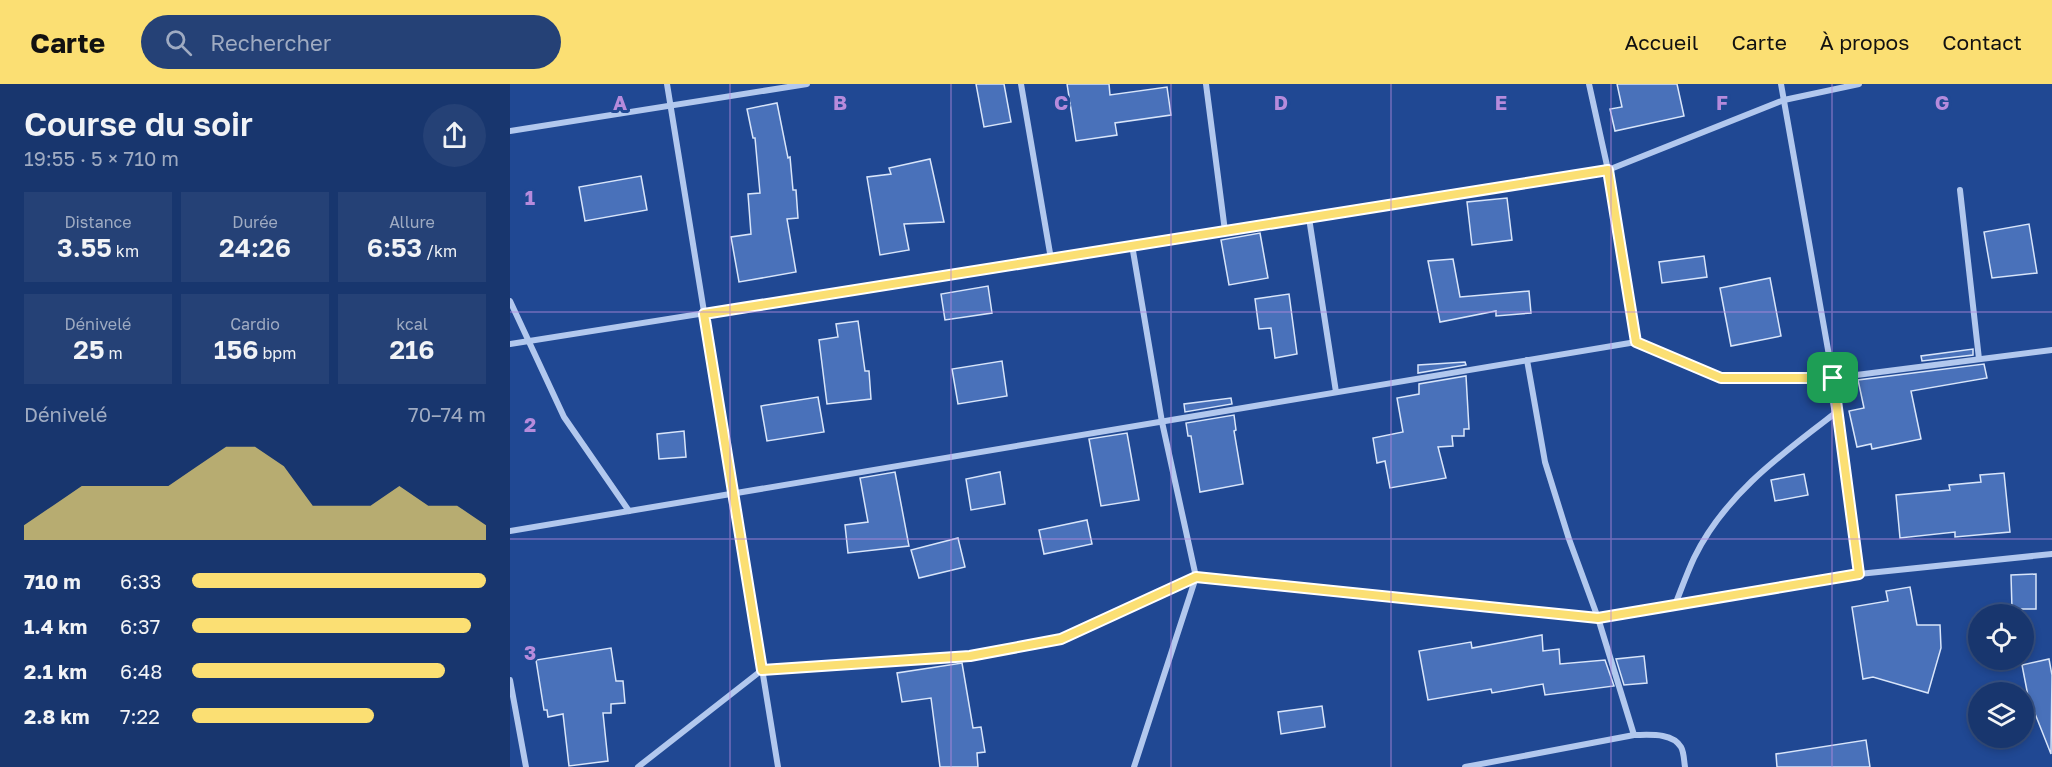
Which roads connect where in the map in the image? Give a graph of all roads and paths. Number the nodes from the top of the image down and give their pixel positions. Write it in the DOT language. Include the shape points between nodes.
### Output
graph roads {
  1 [pos="667,84"];
  2 [pos="807,84"];
  3 [pos="1021,84"];
  4 [pos="1206,84"];
  5 [pos="1589,84"];
  6 [pos="1781,84"];
  7 [pos="1858,84"];
  8 [pos="1784,100"];
  9 [pos="671,106"];
  10 [pos="510,131"];
  11 [pos="1608,170"];
  12 [pos="1960,190"];
  13 [pos="1309,218"];
  14 [pos="1225,231"];
  15 [pos="1132,245"];
  16 [pos="1051,259"];
  17 [pos="510,301"];
  18 [pos="704,314"];
  19 [pos="529,341"];
  20 [pos="1636,342"];
  21 [pos="510,344"];
  22 [pos="2052,350"];
  23 [pos="1979,359"];
  24 [pos="1527,360"];
  25 [pos="1833,378"];
  26 [pos="1336,392"];
  27 [pos="1838,411"];
  28 [pos="1162,422"];
  29 [pos="733,493"];
  30 [pos="629,511"];
  31 [pos="510,531"];
  32 [pos="2052,554"];
  33 [pos="1859,574"];
  34 [pos="1196,577"];
  35 [pos="1675,605"];
  36 [pos="1598,618"];
  37 [pos="762,670"];
  38 [pos="510,680"];
  39 [pos="1634,735"];
  40 [pos="1479,766"];
  41 [pos="526,767"];
  42 [pos="638,767"];
  43 [pos="778,767"];
  44 [pos="1134,767"];
  45 [pos="1465,767"];
  46 [pos="1685,767"];
  1 -- 9 [label="street"];
  2 -- 9 [label="street"];
  3 -- 16 [label="street"];
  4 -- 14 [label="street"];
  5 -- 11 [label="street"];
  6 -- 8 [label="street"];
  7 -- 8 [label="street"];
  8 -- 11 [label="street"];
  8 -- 25 [label="street"];
  9 -- 10 [label="street"];
  9 -- 18 [label="street"];
  11 -- 13 [label="street"];
  11 -- 20 [label="street"];
  12 -- 23 [label="street"];
  13 -- 14 [label="street"];
  13 -- 26 [label="street"];
  14 -- 15 [label="street"];
  15 -- 16 [label="street"];
  15 -- 28 [label="street"];
  16 -- 18 [label="street"];
  17 -- 19 [label="street"];
  18 -- 19 [label="street"];
  18 -- 29 [label="street"];
  19 -- 21 [label="street"];
  19 -- 30 [label="street" via="564,417"];
  20 -- 24 [label="street"];
  20 -- 25 [label="street" via="1721,378"];
  22 -- 23 [label="street"];
  23 -- 25 [label="street"];
  24 -- 26 [label="street"];
  24 -- 36 [label="street" via="1545,462"];
  25 -- 27 [label="street"];
  26 -- 28 [label="street"];
  27 -- 33 [label="street"];
  27 -- 35 [label="street" via="1744,488 1717,520 1694,557"];
  28 -- 29 [label="street"];
  28 -- 34 [label="street"];
  29 -- 30 [label="street"];
  29 -- 37 [label="street"];
  30 -- 31 [label="street"];
  32 -- 33 [label="street"];
  33 -- 35 [label="street"];
  34 -- 36 [label="street"];
  34 -- 37 [label="street" via="1061,639 970,656"];
  34 -- 44 [label="street"];
  35 -- 36 [label="street"];
  36 -- 39 [label="street"];
  37 -- 42 [label="street"];
  37 -- 43 [label="street"];
  38 -- 41 [label="street"];
  39 -- 40 [label="street"];
  39 -- 46 [label="street" via="1672,738 1681,747"];
  40 -- 45 [label="street"];
}
